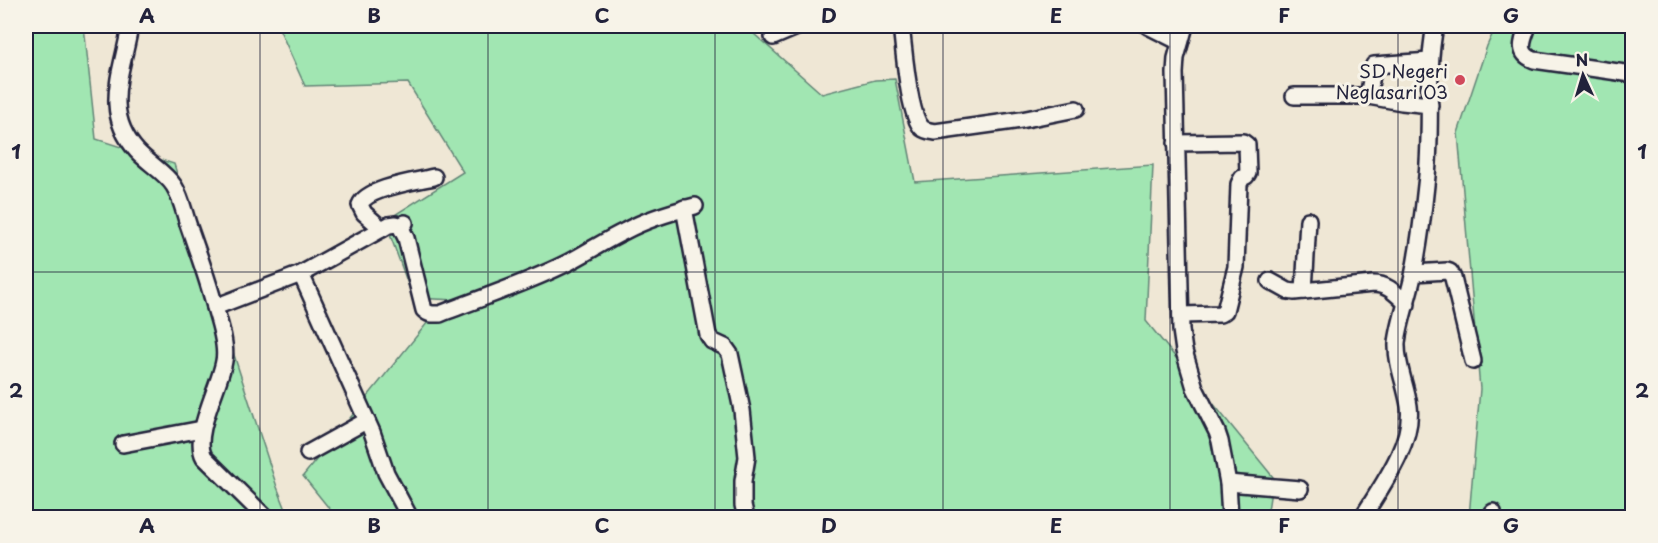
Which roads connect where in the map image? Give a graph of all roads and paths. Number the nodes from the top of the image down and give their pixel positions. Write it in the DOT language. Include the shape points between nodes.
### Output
graph roads {
  1 [pos="130,26"];
  2 [pos="799,26"];
  3 [pos="901,26"];
  4 [pos="1148,26"];
  5 [pos="1185,26"];
  6 [pos="1435,26"];
  7 [pos="1528,26"];
  8 [pos="773,37"];
  9 [pos="1180,42"];
  10 [pos="1430,61"];
  11 [pos="1632,74"];
  12 [pos="1294,96"];
  13 [pos="1368,96"];
  14 [pos="1430,105"];
  15 [pos="1076,109"];
  16 [pos="1176,142"];
  17 [pos="434,177"];
  18 [pos="1308,220"];
  19 [pos="382,230"];
  20 [pos="1414,273"];
  21 [pos="301,274"];
  22 [pos="1270,281"];
  23 [pos="1304,291"];
  24 [pos="1407,304"];
  25 [pos="215,307"];
  26 [pos="1181,315"];
  27 [pos="1473,361"];
  28 [pos="366,421"];
  29 [pos="202,429"];
  30 [pos="123,444"];
  31 [pos="308,453"];
  32 [pos="1227,483"];
  33 [pos="1300,489"];
  34 [pos="266,518"];
  35 [pos="410,518"];
  36 [pos="746,518"];
  37 [pos="1230,518"];
  38 [pos="1362,518"];
  1 -- 25 [label="street" via="118,78 117,113 136,150 175,187"];
  2 -- 8 [label="street"];
  3 -- 15 [label="street" via="911,97 923,129 935,132"];
  4 -- 9 [label="street"];
  5 -- 9 [label="street"];
  6 -- 10 [label="street"];
  7 -- 11 [label="street" via="1522,44 1527,57"];
  9 -- 16 [label="street" via="1175,73"];
  10 -- 13 [label="street" via="1374,64"];
  10 -- 14 [label="street"];
  12 -- 13 [label="street"];
  13 -- 14 [label="street"];
  14 -- 20 [label="street" via="1428,174"];
  16 -- 26 [label="street"];
  16 -- 26 [label="street" via="1248,145 1248,173 1239,184 1236,267 1225,311"];
  17 -- 19 [label="street" via="363,200 360,205 364,213"];
  18 -- 23 [label="street"];
  19 -- 21 [label="street"];
  19 -- 36 [label="street" via="403,224 424,310 440,314 569,262 658,216 689,207 708,335 730,354 742,410 747,457 743,481"];
  20 -- 24 [label="street"];
  20 -- 27 [label="street" via="1450,272"];
  21 -- 25 [label="street"];
  21 -- 28 [label="street"];
  22 -- 23 [label="street" via="1288,291"];
  23 -- 24 [label="street" via="1383,284"];
  24 -- 38 [label="street" via="1397,341 1410,409 1408,428 1395,464"];
  25 -- 29 [label="street" via="225,358"];
  26 -- 32 [label="street" via="1189,370 1217,432"];
  28 -- 31 [label="street"];
  28 -- 35 [label="street" via="386,473"];
  29 -- 30 [label="street"];
  29 -- 34 [label="street" via="204,457"];
  32 -- 33 [label="street"];
  32 -- 37 [label="street"];
}
